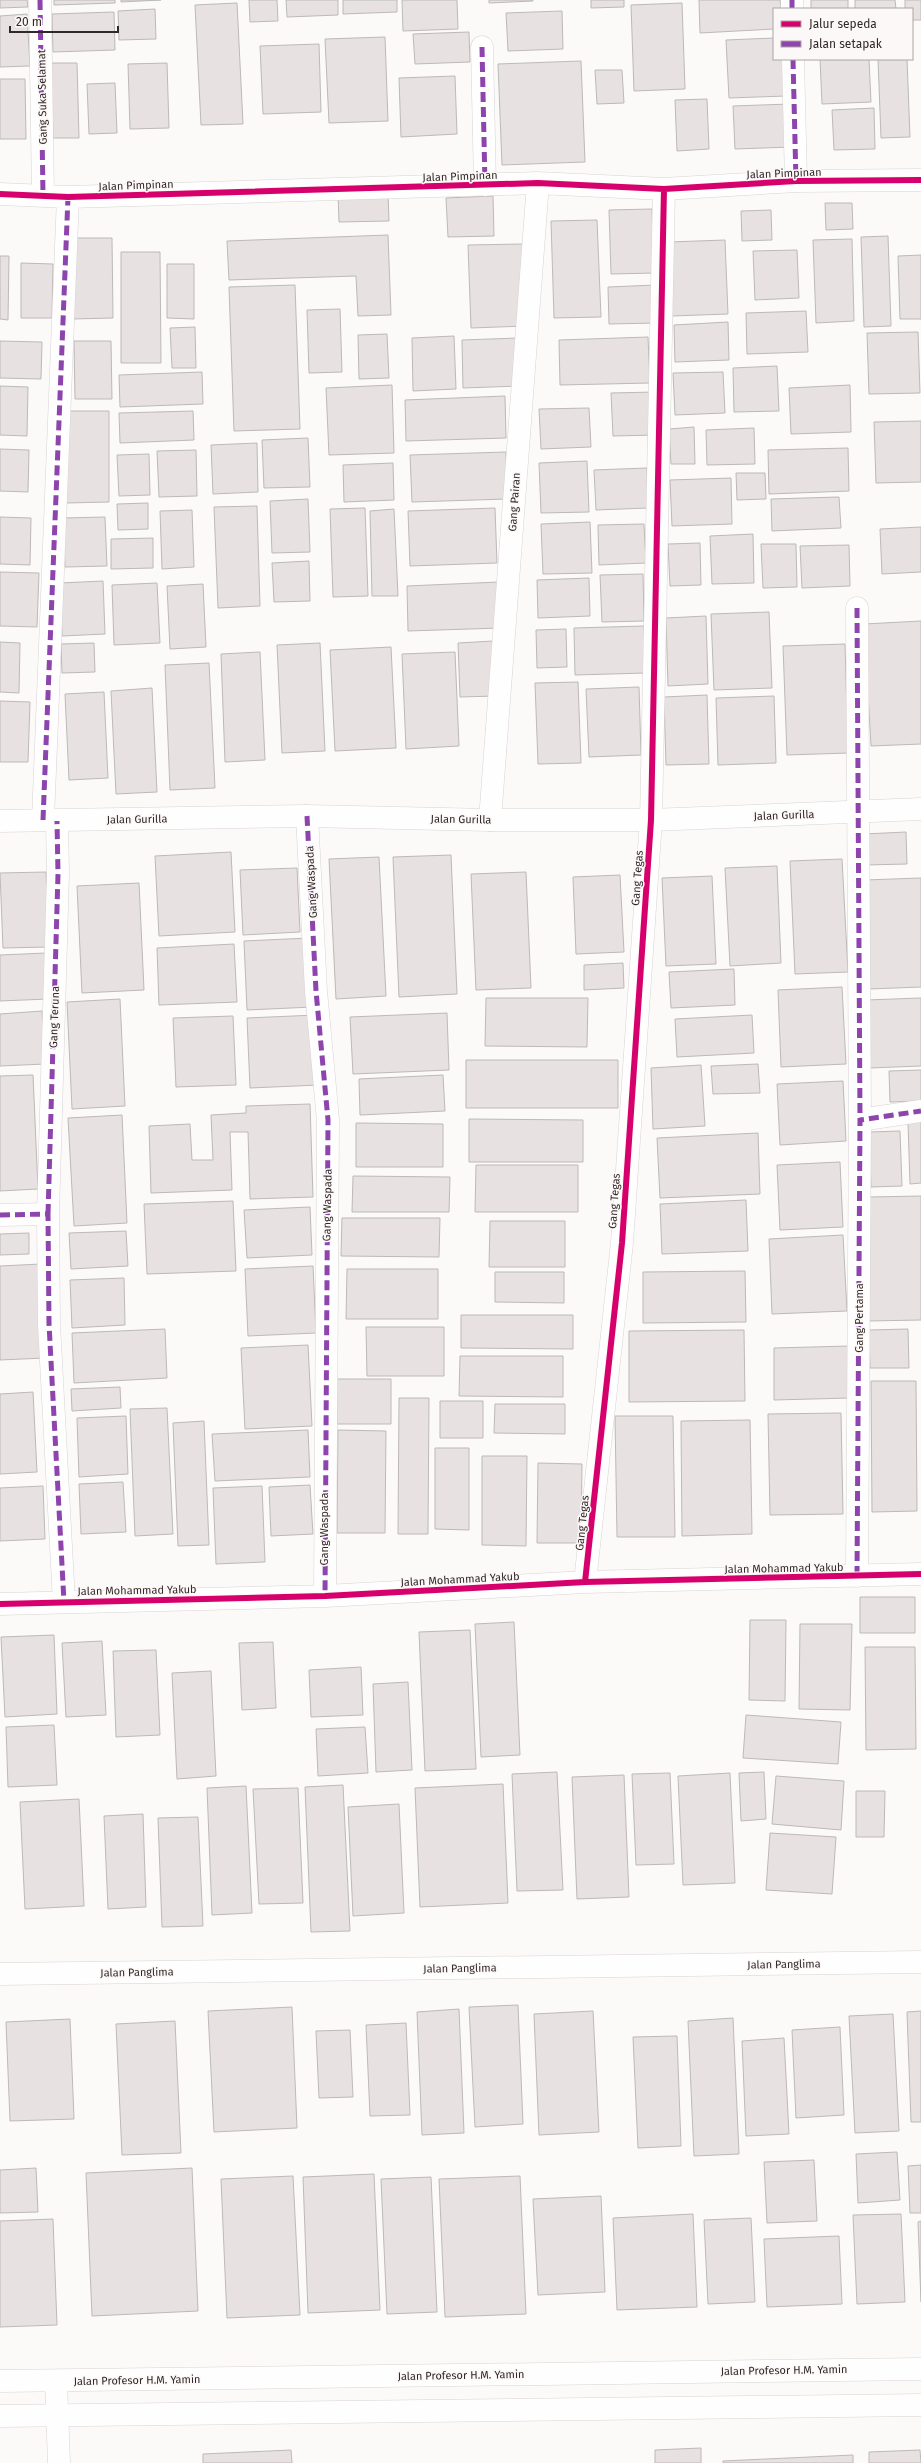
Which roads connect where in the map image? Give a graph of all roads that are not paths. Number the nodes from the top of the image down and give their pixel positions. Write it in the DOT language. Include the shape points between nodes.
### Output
graph roads {
  1 [pos="40,0"];
  2 [pos="482,47"];
  3 [pos="794,60"];
  4 [pos="921,180"];
  5 [pos="796,181"];
  6 [pos="538,183"];
  7 [pos="485,185"];
  8 [pos="664,189"];
  9 [pos="0,194"];
  10 [pos="43,195"];
  11 [pos="68,197"];
  12 [pos="857,608"];
  13 [pos="921,809"];
  14 [pos="858,812"];
  15 [pos="307,816"];
  16 [pos="50,820"];
  17 [pos="490,820"];
  18 [pos="651,820"];
  19 [pos="0,821"];
  20 [pos="921,1112"];
  21 [pos="860,1120"];
  22 [pos="48,1214"];
  23 [pos="0,1215"];
  24 [pos="921,1574"];
  25 [pos="857,1576"];
  26 [pos="585,1582"];
  27 [pos="325,1596"];
  28 [pos="64,1602"];
  29 [pos="0,1604"];
  30 [pos="921,1962"];
  31 [pos="0,1974"];
  32 [pos="921,2368"];
  33 [pos="0,2381"];
  34 [pos="56,2381"];
  35 [pos="921,2405"];
  36 [pos="57,2415"];
  37 [pos="0,2416"];
  38 [pos="58,2463"];
  1 -- 10 [label="street, Gang Suka Selamat"];
  2 -- 7 [label="street"];
  3 -- 5 [label="street"];
  4 -- 5 [label="street, Jalan Pimpinan"];
  5 -- 8 [label="street, Jalan Pimpinan"];
  6 -- 7 [label="street, Jalan Pimpinan"];
  6 -- 8 [label="street, Jalan Pimpinan"];
  6 -- 17 [label="street, Gang Pairan"];
  7 -- 11 [label="street, Jalan Pimpinan"];
  8 -- 18 [label="street, Gang Tegas"];
  9 -- 10 [label="street, Jalan Pimpinan"];
  10 -- 11 [label="street, Jalan Pimpinan"];
  11 -- 16 [label="street, Gang Teruna"];
  12 -- 14 [label="street, Gang Pertama"];
  13 -- 14 [label="street, Jalan Gurilla"];
  14 -- 18 [label="street, Jalan Gurilla"];
  14 -- 21 [label="street, Gang Pertama"];
  15 -- 16 [label="street, Jalan Gurilla"];
  15 -- 17 [label="street, Jalan Gurilla"];
  15 -- 27 [label="street, Gang Waspada" via="316,991 328,1120"];
  16 -- 19 [label="street, Jalan Gurilla"];
  16 -- 22 [label="street, Gang Teruna" via="58,874"];
  17 -- 18 [label="street, Jalan Gurilla"];
  18 -- 26 [label="street, Gang Tegas" via="622,1244"];
  20 -- 21 [label="street"];
  21 -- 25 [label="street, Gang Pertama"];
  22 -- 23 [label="street"];
  22 -- 28 [label="street, Gang Teruna" via="49,1324"];
  24 -- 25 [label="street, Jalan Mohammad Yakub"];
  25 -- 26 [label="street, Jalan Mohammad Yakub"];
  26 -- 27 [label="street, Jalan Mohammad Yakub"];
  27 -- 28 [label="street, Jalan Mohammad Yakub"];
  28 -- 29 [label="street, Jalan Mohammad Yakub"];
  30 -- 31 [label="street, Jalan Panglima"];
  32 -- 34 [label="street, Jalan Profesor H.M. Yamin"];
  33 -- 34 [label="street, Jalan Profesor H.M. Yamin"];
  34 -- 36 [label="street"];
  35 -- 36 [label="street"];
  36 -- 37 [label="street"];
  36 -- 38 [label="street"];
}
